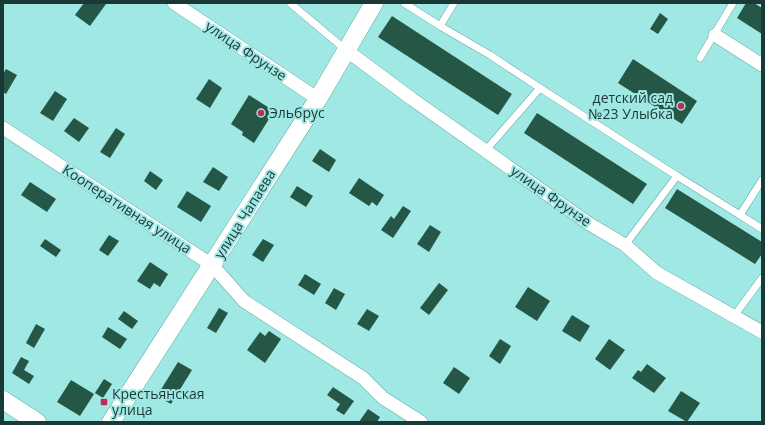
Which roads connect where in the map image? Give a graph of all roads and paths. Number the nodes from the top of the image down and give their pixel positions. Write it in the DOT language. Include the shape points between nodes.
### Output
graph roads {
  1 [pos="174,3"];
  2 [pos="290,3"];
  3 [pos="374,3"];
  4 [pos="404,3"];
  5 [pos="454,3"];
  6 [pos="733,3"];
  7 [pos="440,26"];
  8 [pos="715,35"];
  9 [pos="346,50"];
  10 [pos="700,58"];
  11 [pos="762,65"];
  12 [pos="540,88"];
  13 [pos="318,99"];
  14 [pos="3,128"];
  15 [pos="486,150"];
  16 [pos="677,176"];
  17 [pos="762,180"];
  18 [pos="740,215"];
  19 [pos="762,229"];
  20 [pos="625,246"];
  21 [pos="212,265"];
  22 [pos="762,278"];
  23 [pos="734,316"];
  24 [pos="762,332"];
  25 [pos="3,400"];
  26 [pos="37,422"];
  27 [pos="111,422"];
  28 [pos="421,422"];
  1 -- 13 [label="street, улица Фрунзе"];
  2 -- 9 [label="lane"];
  3 -- 9 [label="street, улица Чапаева"];
  4 -- 7 [label="lane"];
  5 -- 7 [label="lane"];
  6 -- 8 [label="lane"];
  7 -- 12 [label="lane"];
  8 -- 10 [label="lane"];
  8 -- 11 [label="street"];
  9 -- 13 [label="street, улица Чапаева"];
  9 -- 15 [label="street, улица Фрунзе"];
  12 -- 15 [label="lane"];
  12 -- 16 [label="lane"];
  13 -- 21 [label="street, улица Чапаева"];
  14 -- 21 [label="street, Кооперативная улица"];
  15 -- 20 [label="street, улица Фрунзе" via="588,223"];
  16 -- 18 [label="lane"];
  16 -- 20 [label="lane"];
  17 -- 18 [label="lane"];
  18 -- 19 [label="lane"];
  20 -- 23 [label="street, улица Фрунзе" via="657,273"];
  21 -- 27 [label="street, улица Чапаева"];
  21 -- 28 [label="street, Кооперативная улица" via="244,301 363,378 383,398"];
  22 -- 23 [label="lane"];
  23 -- 24 [label="street, улица Фрунзе"];
  25 -- 26 [label="street"];
}
